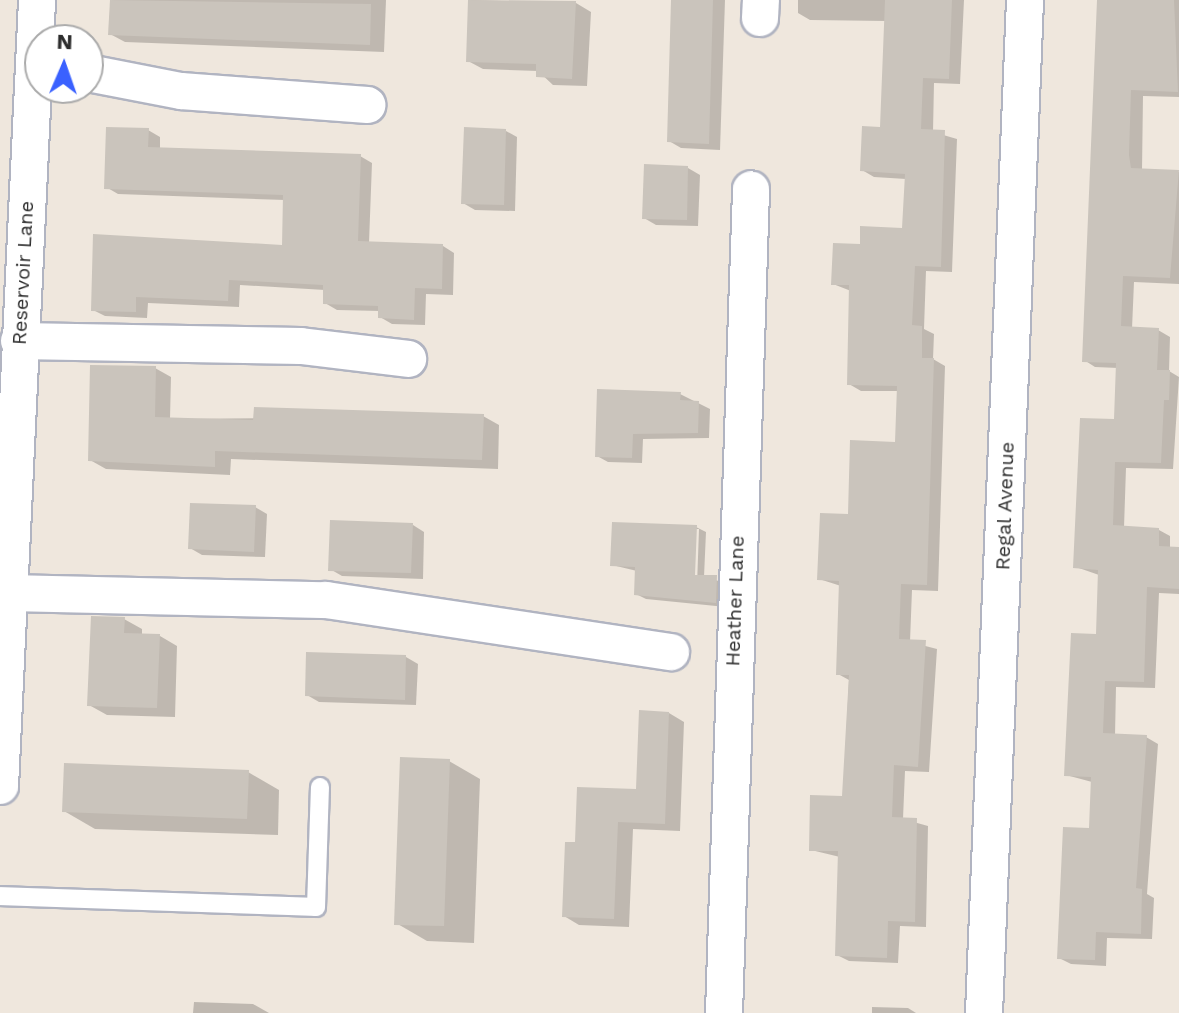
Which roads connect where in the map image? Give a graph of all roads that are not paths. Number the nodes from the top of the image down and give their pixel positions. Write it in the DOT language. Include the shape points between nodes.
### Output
graph roads {
  1 [pos="37,0"];
  2 [pos="1025,0"];
  3 [pos="37,24"];
  4 [pos="104,76"];
  5 [pos="34,104"];
  6 [pos="367,105"];
  7 [pos="751,189"];
  8 [pos="19,341"];
  9 [pos="408,359"];
  10 [pos="8,593"];
  11 [pos="671,652"];
  12 [pos="0,786"];
  13 [pos="320,787"];
  14 [pos="0,896"];
  15 [pos="724,1013"];
  16 [pos="984,1013"];
  1 -- 3 [label="street, Reservoir Lane"];
  2 -- 16 [label="street, Regal Avenue"];
  4 -- 6 [label="street" via="181,91"];
  5 -- 8 [label="street, Reservoir Lane"];
  7 -- 15 [label="street, Heather Lane"];
  8 -- 9 [label="street" via="301,346"];
  8 -- 10 [label="street, Reservoir Lane"];
  10 -- 11 [label="street" via="326,600"];
  10 -- 12 [label="street, Reservoir Lane"];
  13 -- 14 [label="lane" via="316,907"];
}
